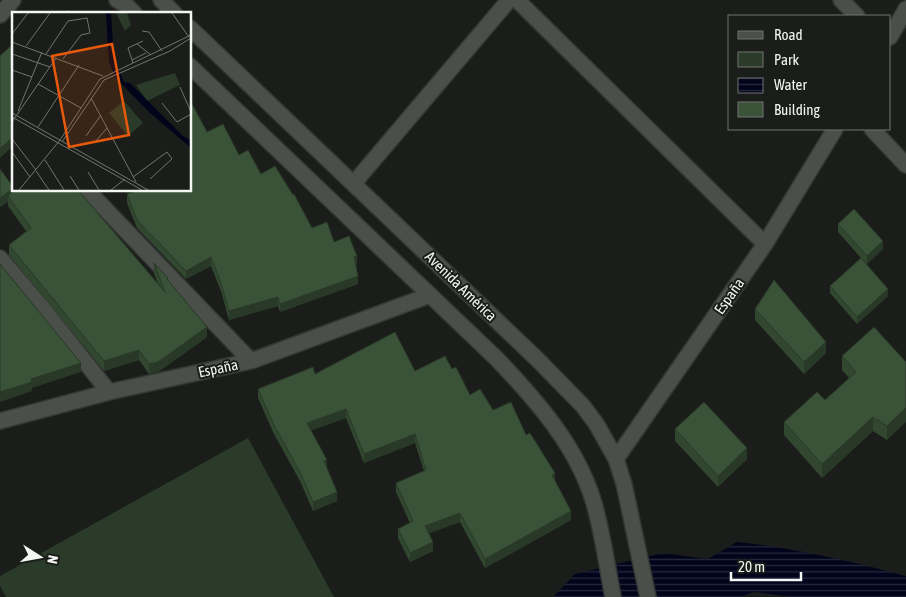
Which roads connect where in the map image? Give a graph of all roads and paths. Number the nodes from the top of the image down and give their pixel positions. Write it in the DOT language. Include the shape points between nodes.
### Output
graph roads {
  1 [pos="20,0"];
  2 [pos="161,0"];
  3 [pos="509,0"];
  4 [pos="517,0"];
  5 [pos="841,0"];
  6 [pos="6,8"];
  7 [pos="906,8"];
  8 [pos="173,12"];
  9 [pos="856,15"];
  10 [pos="191,29"];
  11 [pos="891,35"];
  12 [pos="191,67"];
  13 [pos="835,130"];
  14 [pos="873,130"];
  15 [pos="906,165"];
  16 [pos="354,183"];
  17 [pos="88,191"];
  18 [pos="765,244"];
  19 [pos="0,258"];
  20 [pos="430,295"];
  21 [pos="251,361"];
  22 [pos="109,392"];
  23 [pos="0,421"];
  24 [pos="616,459"];
  25 [pos="613,597"];
  26 [pos="648,597"];
  1 -- 6 [label="street"];
  2 -- 8 [label="street"];
  3 -- 16 [label="street"];
  4 -- 18 [label="street"];
  5 -- 9 [label="street"];
  7 -- 11 [label="street"];
  10 -- 16 [label="street, Avenida América"];
  12 -- 20 [label="street, Avenida América"];
  13 -- 18 [label="street, España"];
  14 -- 15 [label="street"];
  16 -- 24 [label="street, Avenida América" via="566,388 597,425"];
  17 -- 21 [label="street"];
  18 -- 24 [label="street, España"];
  19 -- 22 [label="street"];
  20 -- 21 [label="street, España"];
  20 -- 25 [label="street, Avenida América" via="497,359 539,406 576,459 593,500"];
  21 -- 22 [label="street, España"];
  22 -- 23 [label="street, España"];
  24 -- 26 [label="street, Avenida América"];
}
